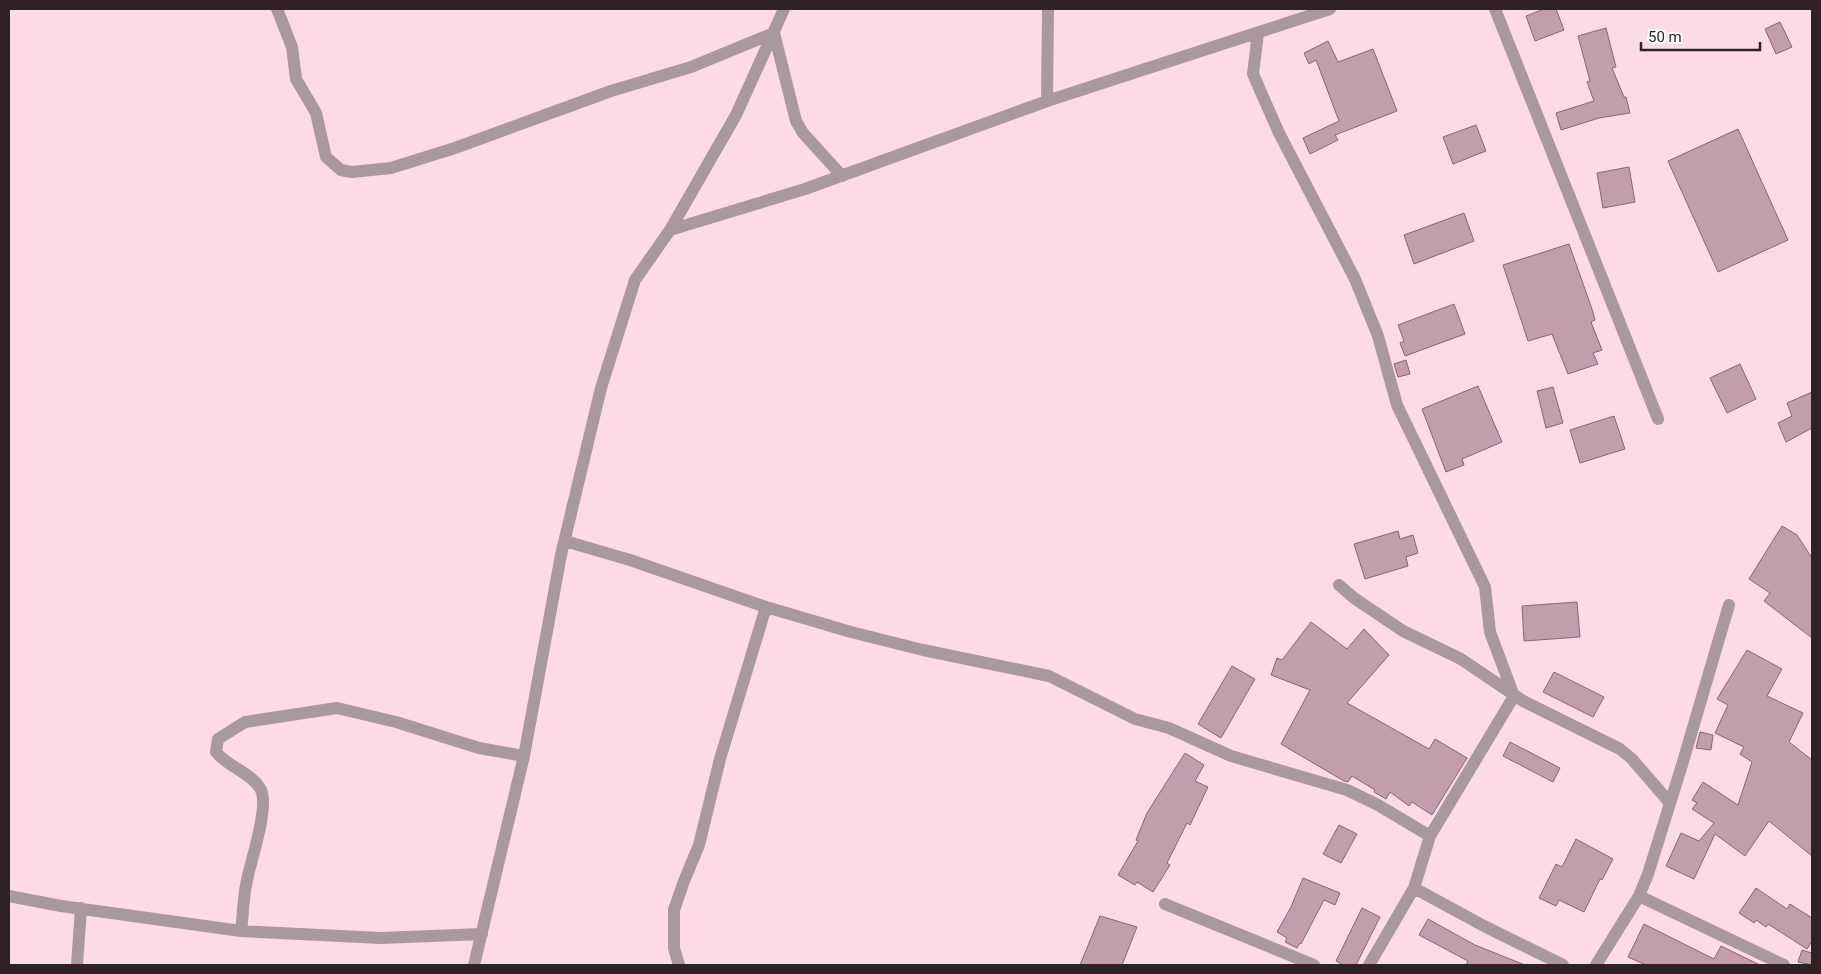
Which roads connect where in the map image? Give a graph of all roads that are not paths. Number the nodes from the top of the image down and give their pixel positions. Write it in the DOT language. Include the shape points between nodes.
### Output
graph roads {
  1 [pos="277,9"];
  2 [pos="784,9"];
  3 [pos="1048,9"];
  4 [pos="1330,9"];
  5 [pos="1495,9"];
  6 [pos="774,33"];
  7 [pos="1258,33"];
  8 [pos="1047,101"];
  9 [pos="842,176"];
  10 [pos="670,230"];
  11 [pos="1658,420"];
  12 [pos="565,541"];
  13 [pos="1339,585"];
  14 [pos="1729,605"];
  15 [pos="766,606"];
  16 [pos="1514,696"];
  17 [pos="524,756"];
  18 [pos="1670,803"];
  19 [pos="1430,836"];
  20 [pos="1414,888"];
  21 [pos="9,896"];
  22 [pos="1639,896"];
  23 [pos="1165,904"];
  24 [pos="81,908"];
  25 [pos="241,931"];
  26 [pos="482,934"];
  27 [pos="77,965"];
  28 [pos="474,965"];
  29 [pos="679,965"];
  30 [pos="1314,965"];
  31 [pos="1369,965"];
  32 [pos="1563,965"];
  33 [pos="1596,965"];
  34 [pos="1784,965"];
  1 -- 6 [label="street" via="292,47 296,79 316,113 326,158 341,170 352,172 391,168 455,148 603,94 691,67"];
  2 -- 6 [label="street"];
  3 -- 8 [label="street"];
  4 -- 7 [label="street"];
  5 -- 11 [label="street"];
  6 -- 9 [label="street" via="796,121"];
  6 -- 10 [label="street" via="736,115"];
  7 -- 8 [label="street"];
  7 -- 16 [label="street" via="1253,74 1283,142 1355,280 1378,336 1397,404 1485,587 1490,632"];
  8 -- 9 [label="street"];
  9 -- 10 [label="street"];
  10 -- 12 [label="street" via="635,280 601,388"];
  12 -- 15 [label="street"];
  12 -- 17 [label="street"];
  13 -- 16 [label="street" via="1402,631 1461,658"];
  14 -- 18 [label="street"];
  15 -- 19 [label="street" via="923,650 1059,679 1135,719 1169,728 1231,756 1356,794"];
  15 -- 29 [label="street" via="720,759 699,845 674,910 673,941"];
  16 -- 18 [label="street" via="1620,749"];
  16 -- 19 [label="street"];
  17 -- 25 [label="street" via="479,748 387,719 337,708 245,722 228,731 218,739 216,752 257,783 263,799 246,884"];
  17 -- 26 [label="street"];
  18 -- 22 [label="street"];
  19 -- 20 [label="street"];
  20 -- 31 [label="street"];
  20 -- 32 [label="street"];
  21 -- 24 [label="street"];
  22 -- 33 [label="street"];
  22 -- 34 [label="street"];
  23 -- 30 [label="street"];
  24 -- 25 [label="street"];
  24 -- 27 [label="street"];
  25 -- 26 [label="street" via="382,938"];
  26 -- 28 [label="street"];
}
